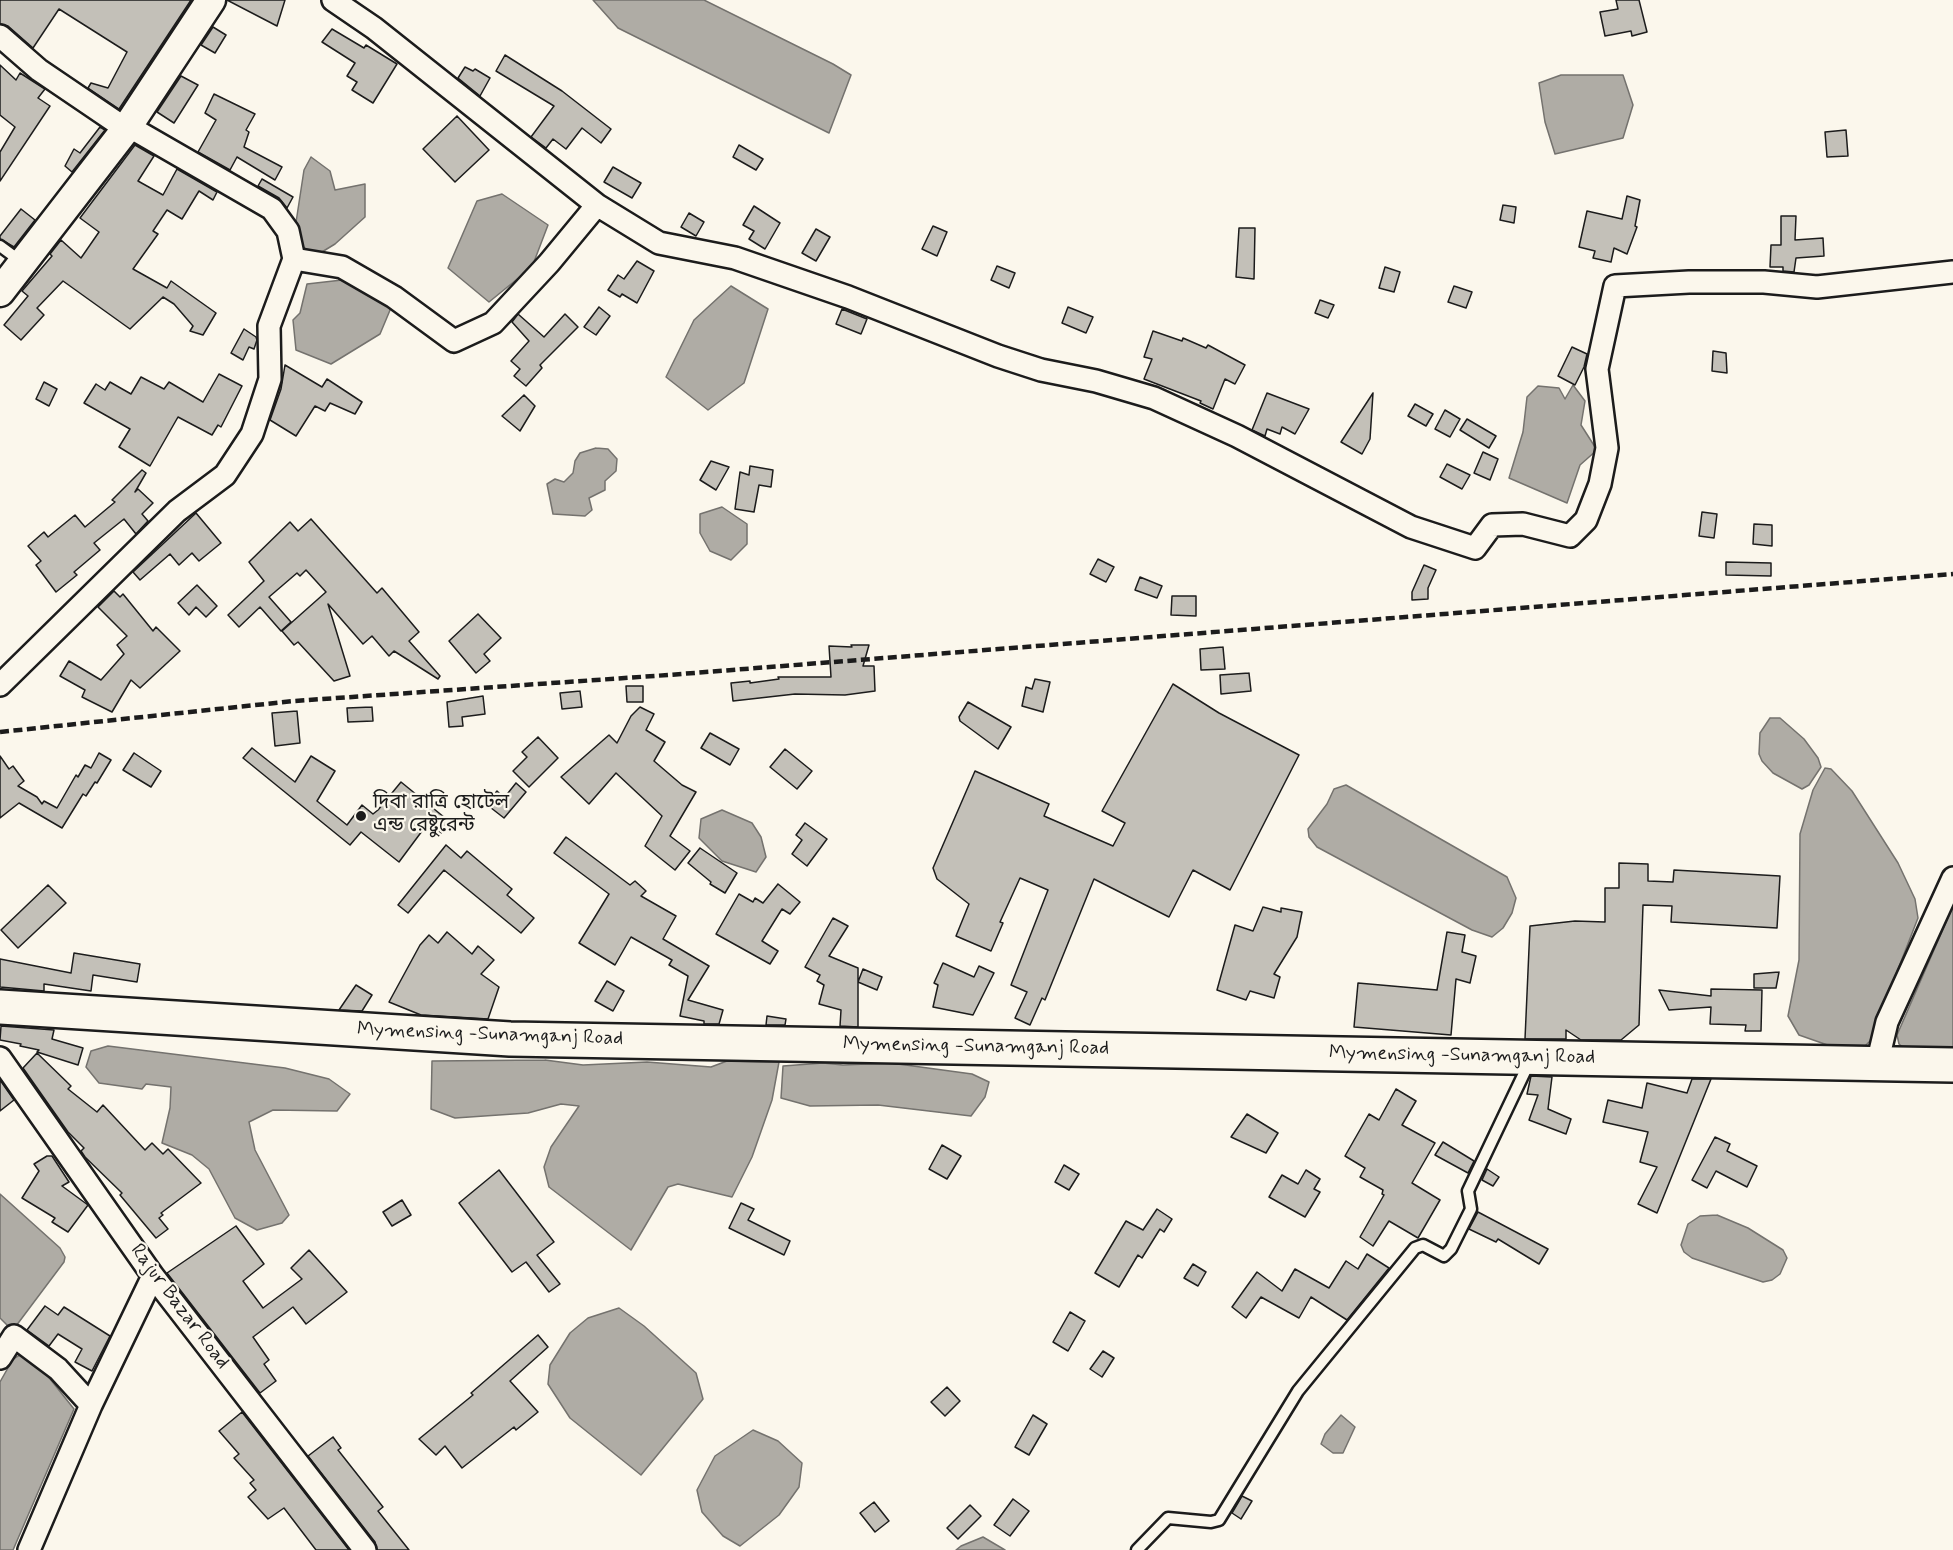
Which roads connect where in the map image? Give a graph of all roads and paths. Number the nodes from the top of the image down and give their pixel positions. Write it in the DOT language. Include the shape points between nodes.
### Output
graph roads {
  1 [pos="211,0"];
  2 [pos="333,0"];
  3 [pos="0,36"];
  4 [pos="127,127"];
  5 [pos="597,205"];
  6 [pos="0,246"];
  7 [pos="294,260"];
  8 [pos="23,263"];
  9 [pos="1953,272"];
  10 [pos="0,292"];
  11 [pos="0,685"];
  12 [pos="1953,878"];
  13 [pos="0,1007"];
  14 [pos="1531,1057"];
  15 [pos="0,1058"];
  16 [pos="1877,1064"];
  17 [pos="1953,1065"];
  18 [pos="153,1276"];
  19 [pos="0,1358"];
  20 [pos="91,1406"];
  21 [pos="29,1550"];
  22 [pos="365,1550"];
  23 [pos="1137,1550"];
  1 -- 4 [label="main road"];
  2 -- 5 [label="street" via="374,28"];
  3 -- 4 [label="street" via="39,70"];
  4 -- 7 [label="street" via="272,209 288,231"];
  4 -- 8 [label="main road"];
  5 -- 7 [label="street" via="493,322 454,341 394,297 342,267"];
  5 -- 9 [label="street" via="659,243 735,258 998,356 1154,398 1238,436 1411,527 1475,548 1492,525 1523,524 1570,536 1586,520 1607,448 1597,369 1615,286 1753,282 1817,287"];
  6 -- 8 [label="lane"];
  7 -- 11 [label="street" via="269,326 270,379 252,434 225,475 177,511"];
  8 -- 10 [label="main road"];
  12 -- 16 [label="street" via="1887,1022"];
  13 -- 14 [label="main road, Mymensing -Sunamganj Road" via="510,1039"];
  14 -- 16 [label="main road, Mymensing -Sunamganj Road"];
  14 -- 23 [label="lane" via="1468,1191 1471,1209 1451,1249 1443,1256 1423,1245 1415,1248 1298,1391 1219,1520 1168,1518"];
  15 -- 18 [label="street, Rajur Bazar Road"];
  16 -- 17 [label="main road, Mymensing -Sunamganj Road"];
  18 -- 20 [label="street"];
  18 -- 22 [label="street, Rajur Bazar Road"];
  19 -- 20 [label="street" via="14,1336 58,1369"];
  20 -- 21 [label="street"];
}
